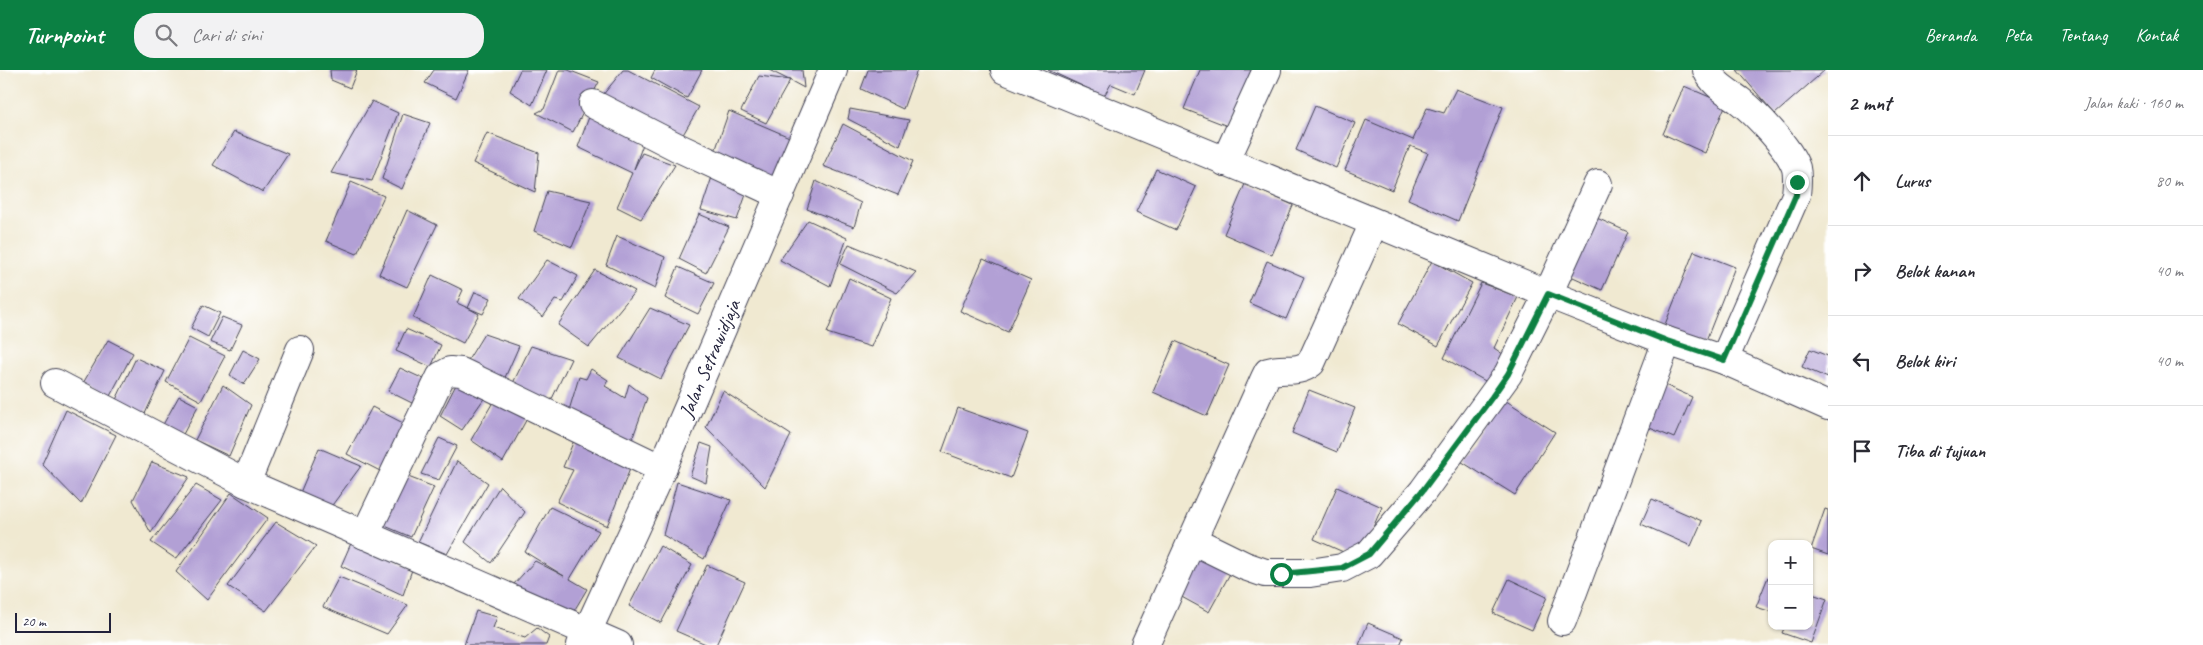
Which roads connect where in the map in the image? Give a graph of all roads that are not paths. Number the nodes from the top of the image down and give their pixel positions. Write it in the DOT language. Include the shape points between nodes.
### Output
graph roads {
  1 [pos="834,70"];
  2 [pos="1005,70"];
  3 [pos="1267,70"];
  4 [pos="1706,70"];
  5 [pos="593,104"];
  6 [pos="1225,162"];
  7 [pos="1598,184"];
  8 [pos="780,195"];
  9 [pos="1374,223"];
  10 [pos="1548,294"];
  11 [pos="1667,341"];
  12 [pos="300,350"];
  13 [pos="1724,360"];
  14 [pos="55,383"];
  15 [pos="1828,406"];
  16 [pos="662,469"];
  17 [pos="246,483"];
  18 [pos="365,535"];
  19 [pos="1192,540"];
  20 [pos="1562,621"];
  21 [pos="584,638"];
  22 [pos="618,645"];
  23 [pos="1145,645"];
  1 -- 8 [label="street, Jalan Setrawidjaja"];
  2 -- 6 [label="street"];
  3 -- 6 [label="street"];
  4 -- 13 [label="street" via="1710,78 1752,110 1791,156 1797,182 1796,195"];
  5 -- 8 [label="street"];
  6 -- 9 [label="street"];
  7 -- 10 [label="street"];
  8 -- 16 [label="street, Jalan Setrawidjaja"];
  9 -- 10 [label="street"];
  9 -- 19 [label="street" via="1310,363 1297,370 1268,372"];
  10 -- 11 [label="street"];
  10 -- 19 [label="street" via="1498,390 1423,490 1369,554 1342,568 1265,573"];
  11 -- 13 [label="street"];
  11 -- 20 [label="street"];
  12 -- 17 [label="street"];
  13 -- 15 [label="street"];
  14 -- 17 [label="street"];
  16 -- 18 [label="street" via="461,372 450,371 441,376"];
  16 -- 21 [label="street, Jalan Setrawidjaja"];
  17 -- 18 [label="street"];
  18 -- 21 [label="street"];
  19 -- 23 [label="street"];
  21 -- 22 [label="street"];
}
